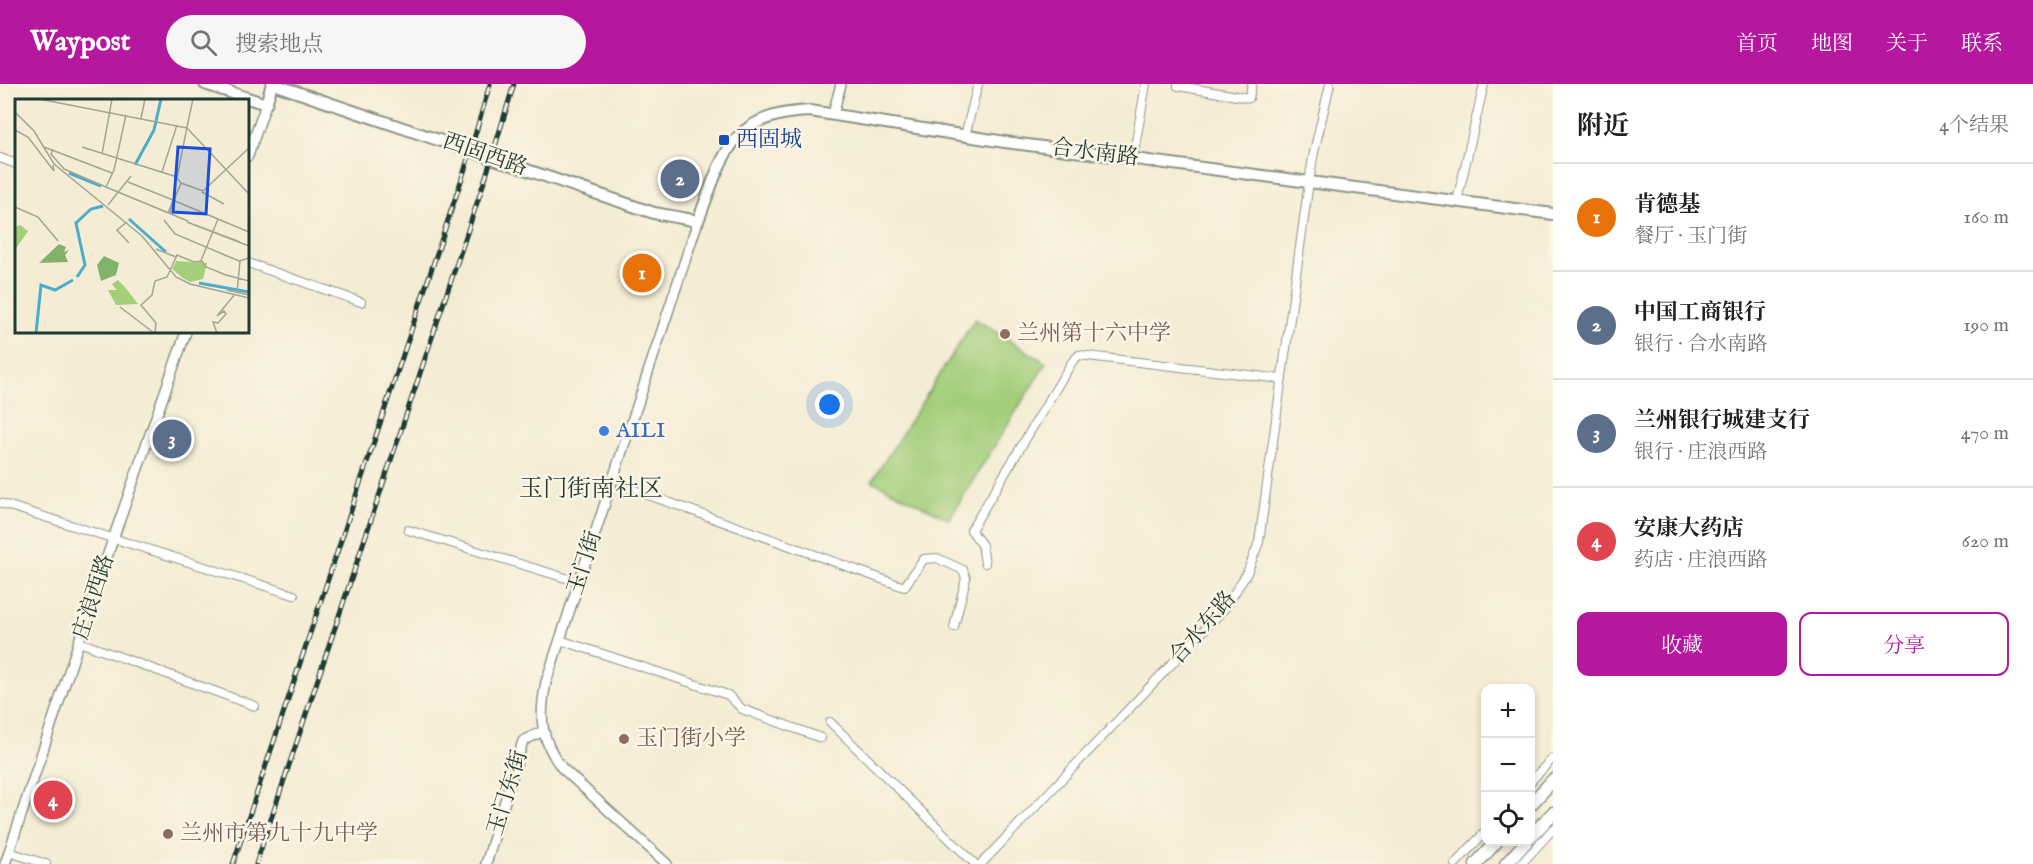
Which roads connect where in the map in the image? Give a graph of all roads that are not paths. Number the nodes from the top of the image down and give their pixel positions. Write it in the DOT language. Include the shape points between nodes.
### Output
graph roads {
  1 [pos="205,84"];
  2 [pos="273,84"];
  3 [pos="841,84"];
  4 [pos="978,84"];
  5 [pos="1146,84"];
  6 [pos="1178,84"];
  7 [pos="1252,84"];
  8 [pos="1330,84"];
  9 [pos="1484,84"];
  10 [pos="266,104"];
  11 [pos="833,114"];
  12 [pos="965,136"];
  13 [pos="249,153"];
  14 [pos="0,158"];
  15 [pos="1133,158"];
  16 [pos="15,165"];
  17 [pos="1309,182"];
  18 [pos="1457,201"];
  19 [pos="1553,214"];
  20 [pos="698,221"];
  21 [pos="249,263"];
  22 [pos="361,302"];
  23 [pos="186,333"];
  24 [pos="1282,380"];
  25 [pos="614,475"];
  26 [pos="0,503"];
  27 [pos="408,530"];
  28 [pos="113,539"];
  29 [pos="985,563"];
  30 [pos="579,582"];
  31 [pos="294,595"];
  32 [pos="954,627"];
  33 [pos="560,640"];
  34 [pos="79,642"];
  35 [pos="255,705"];
  36 [pos="830,722"];
  37 [pos="543,732"];
  38 [pos="821,738"];
  39 [pos="1553,758"];
  40 [pos="1535,777"];
  41 [pos="1553,780"];
  42 [pos="1535,800"];
  43 [pos="1553,813"];
  44 [pos="1553,829"];
  45 [pos="1535,832"];
  46 [pos="1481,835"];
  47 [pos="1492,846"];
  48 [pos="1522,846"];
  49 [pos="9,852"];
  50 [pos="5,864"];
  51 [pos="46,864"];
  52 [pos="486,864"];
  53 [pos="667,864"];
  54 [pos="975,864"];
  55 [pos="981,864"];
  56 [pos="1455,864"];
  57 [pos="1476,864"];
  58 [pos="1506,864"];
  59 [pos="1521,864"];
  1 -- 10 [label="main road"];
  2 -- 10 [label="main road"];
  2 -- 20 [label="main road, 西固西路" via="654,213"];
  3 -- 11 [label="street"];
  4 -- 12 [label="street"];
  5 -- 15 [label="street"];
  6 -- 7 [label="street" via="1249,98"];
  8 -- 17 [label="street, 合水东路"];
  9 -- 18 [label="street"];
  10 -- 13 [label="street"];
  11 -- 12 [label="main road, 合水南路"];
  11 -- 20 [label="main road, 合水南路" via="779,114 743,131 723,156"];
  12 -- 15 [label="main road, 合水南路"];
  14 -- 16 [label="street"];
  15 -- 17 [label="main road, 合水南路"];
  17 -- 18 [label="main road, 合水南路"];
  17 -- 24 [label="street, 合水东路"];
  18 -- 19 [label="main road, 合水南路"];
  20 -- 25 [label="street, 玉门街"];
  21 -- 22 [label="street"];
  23 -- 28 [label="street, 庄浪西路"];
  24 -- 29 [label="street" via="1079,355 971,530 982,545"];
  24 -- 55 [label="street, 合水东路" via="1259,542 1236,592 1207,628"];
  25 -- 30 [label="street, 玉门街"];
  25 -- 32 [label="street" via="629,488 904,587 924,559 937,558 963,570 966,578"];
  26 -- 28 [label="street"];
  27 -- 30 [label="street"];
  28 -- 31 [label="street"];
  28 -- 34 [label="street, 庄浪西路"];
  30 -- 33 [label="street, 玉门街"];
  33 -- 37 [label="street, 玉门街" via="542,702"];
  33 -- 38 [label="street" via="728,694 742,710"];
  34 -- 35 [label="street"];
  34 -- 49 [label="street, 庄浪西路"];
  36 -- 54 [label="street"];
  37 -- 52 [label="street, 玉门东街" via="523,741"];
  37 -- 53 [label="street, 玉门街" via="551,754 562,768"];
  39 -- 40 [label="street"];
  41 -- 42 [label="main road"];
  43 -- 45 [label="main road"];
  44 -- 59 [label="street"];
  46 -- 56 [label="street"];
  47 -- 57 [label="main road"];
  48 -- 58 [label="main road"];
  49 -- 50 [label="street, 庄浪西路"];
  49 -- 51 [label="street"];
}
